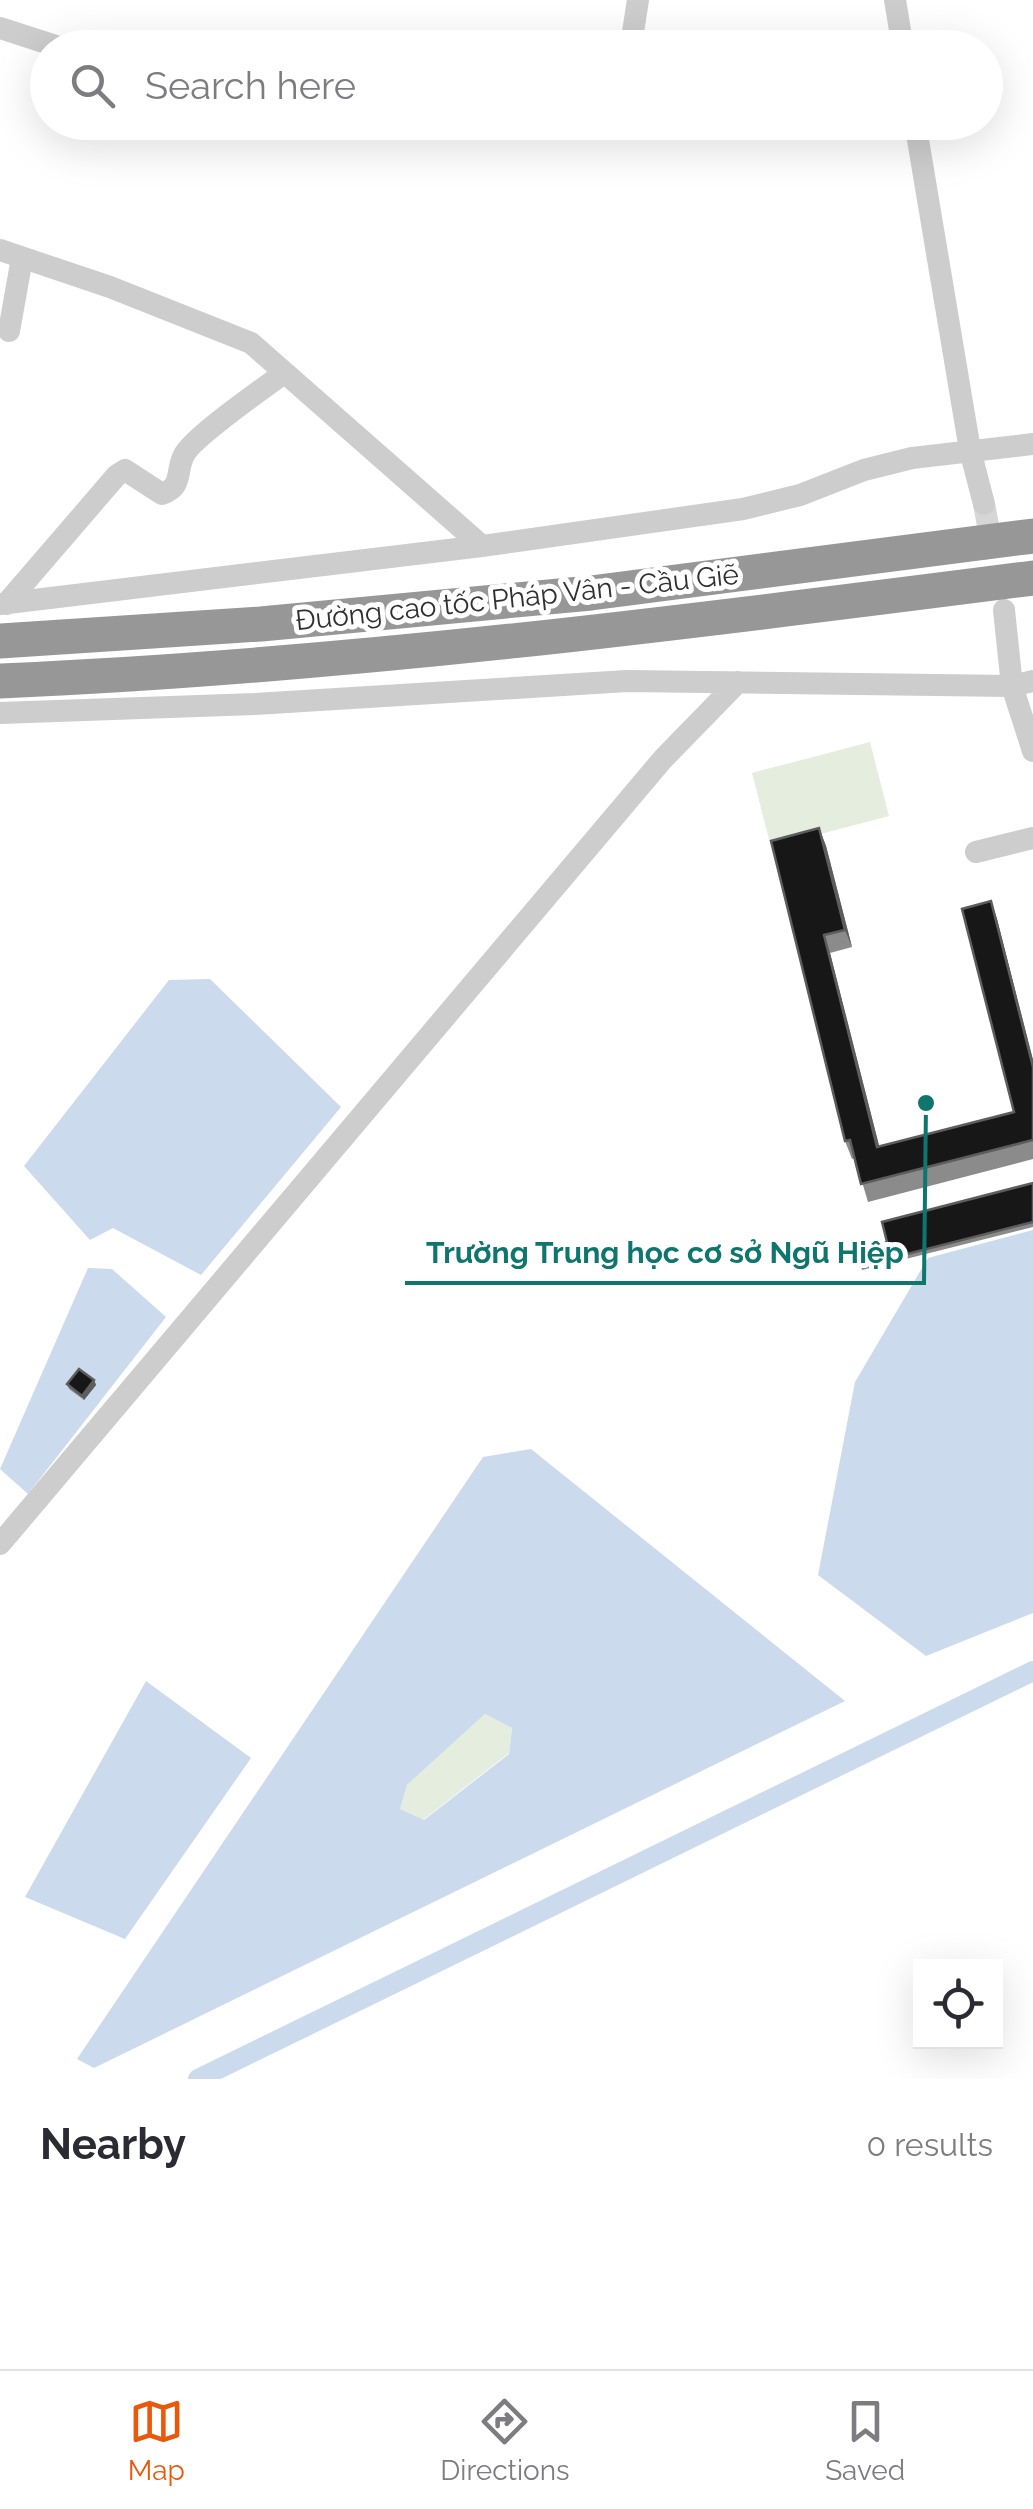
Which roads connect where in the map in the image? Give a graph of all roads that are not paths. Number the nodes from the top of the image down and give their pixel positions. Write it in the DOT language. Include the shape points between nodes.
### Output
graph roads {
  1 [pos="638,0"];
  2 [pos="895,0"];
  3 [pos="0,28"];
  4 [pos="633,30"];
  5 [pos="900,30"];
  6 [pos="30,38"];
  7 [pos="919,140"];
  8 [pos="11,254"];
  9 [pos="9,331"];
  10 [pos="284,373"];
  11 [pos="1033,444"];
  12 [pos="970,450"];
  13 [pos="984,504"];
  14 [pos="1033,536"];
  15 [pos="482,546"];
  16 [pos="1033,578"];
  17 [pos="3,604"];
  18 [pos="1004,610"];
  19 [pos="0,641"];
  20 [pos="0,681"];
  21 [pos="738,682"];
  22 [pos="1023,683"];
  23 [pos="0,713"];
  24 [pos="1033,751"];
  25 [pos="1033,838"];
  26 [pos="976,852"];
  27 [pos="0,1544"];
  1 -- 4 [label="street"];
  2 -- 5 [label="street"];
  3 -- 6 [label="street"];
  7 -- 12 [label="street"];
  8 -- 9 [label="street"];
  8 -- 10 [label="street" via="252,342"];
  10 -- 15 [label="street"];
  10 -- 17 [label="street" via="184,455 170,492 162,494 126,470 117,475"];
  11 -- 12 [label="street"];
  12 -- 13 [label="street"];
  12 -- 15 [label="street" via="880,466 743,509"];
  14 -- 19 [label="highway, Đường cao tốc Pháp Vân - Cầu Giẽ" via="591,593"];
  15 -- 17 [label="street"];
  16 -- 20 [label="highway, Đường cao tốc Pháp Vân - Cầu Giẽ" via="596,634"];
  18 -- 22 [label="street"];
  21 -- 22 [label="street"];
  21 -- 23 [label="street" via="627,680"];
  21 -- 27 [label="street" via="663,760"];
  22 -- 24 [label="street"];
  25 -- 26 [label="street"];
}
